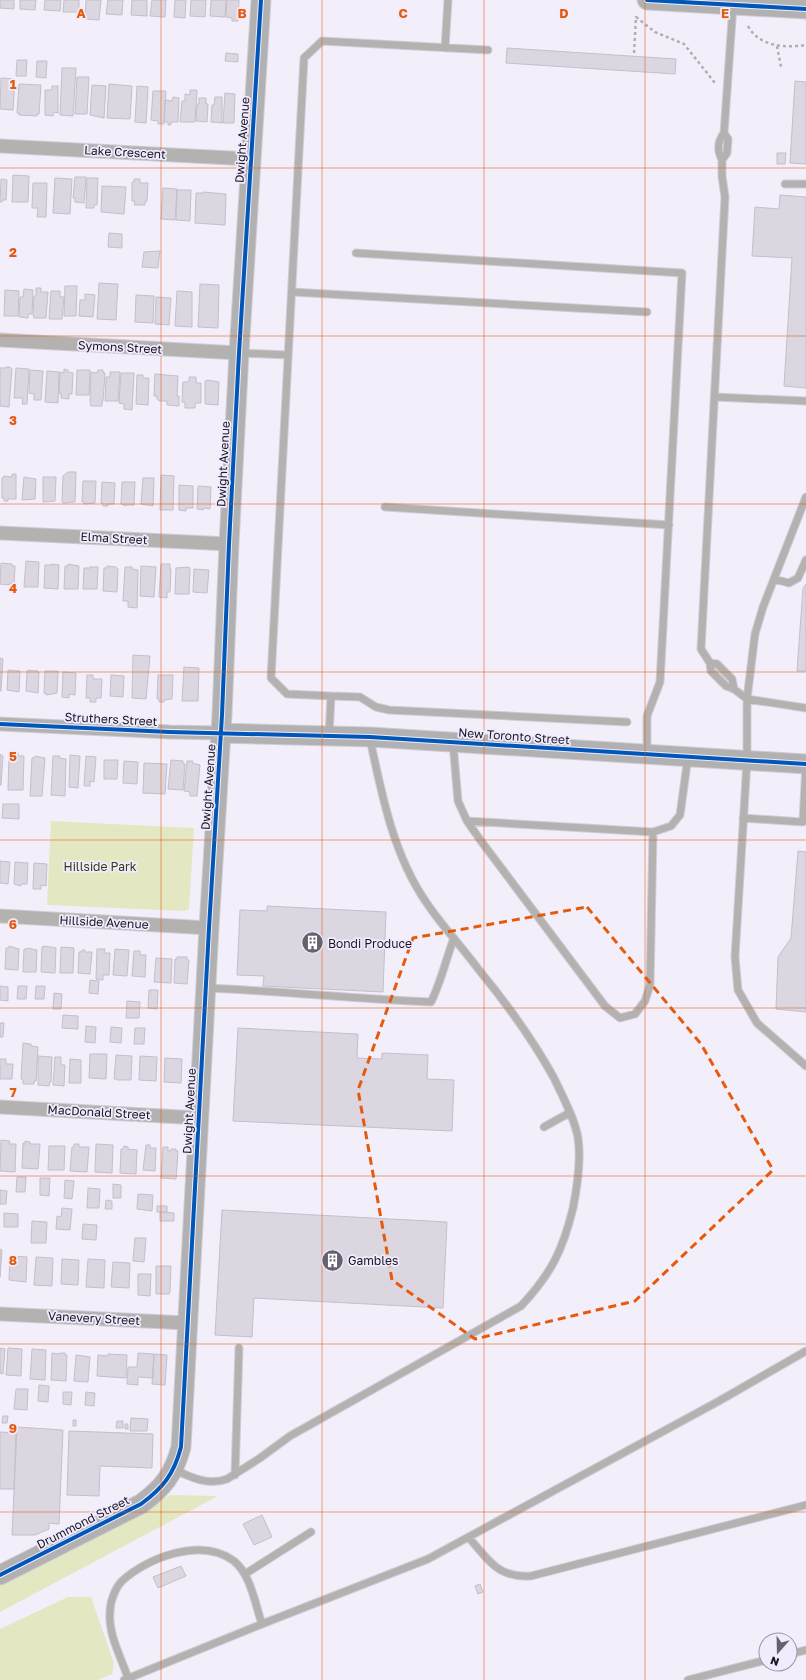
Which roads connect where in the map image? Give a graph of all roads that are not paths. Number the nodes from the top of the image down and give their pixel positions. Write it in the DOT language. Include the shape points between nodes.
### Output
graph roads {
  1 [pos="261,0"];
  2 [pos="448,0"];
  3 [pos="647,0"];
  4 [pos="733,2"];
  5 [pos="806,9"];
  6 [pos="445,48"];
  7 [pos="488,50"];
  8 [pos="0,146"];
  9 [pos="250,158"];
  10 [pos="785,184"];
  11 [pos="806,184"];
  12 [pos="356,253"];
  13 [pos="292,292"];
  14 [pos="648,312"];
  15 [pos="0,340"];
  16 [pos="239,353"];
  17 [pos="288,355"];
  18 [pos="715,397"];
  19 [pos="806,401"];
  20 [pos="806,497"];
  21 [pos="385,507"];
  22 [pos="669,525"];
  23 [pos="0,532"];
  24 [pos="229,544"];
  25 [pos="806,560"];
  26 [pos="774,579"];
  27 [pos="331,696"];
  28 [pos="747,699"];
  29 [pos="806,708"];
  30 [pos="627,722"];
  31 [pos="0,724"];
  32 [pos="221,733"];
  33 [pos="329,736"];
  34 [pos="370,737"];
  35 [pos="453,742"];
  36 [pos="647,754"];
  37 [pos="688,757"];
  38 [pos="747,761"];
  39 [pos="806,764"];
  40 [pos="805,794"];
  41 [pos="743,818"];
  42 [pos="467,821"];
  43 [pos="653,832"];
  44 [pos="0,916"];
  45 [pos="209,928"];
  46 [pos="454,938"];
  47 [pos="206,988"];
  48 [pos="806,1066"];
  49 [pos="0,1107"];
  50 [pos="569,1113"];
  51 [pos="199,1118"];
  52 [pos="544,1126"];
  53 [pos="0,1314"];
  54 [pos="188,1323"];
  55 [pos="239,1348"];
  56 [pos="806,1351"];
  57 [pos="171,1473"];
  58 [pos="235,1475"];
  59 [pos="806,1505"];
  60 [pos="311,1532"];
  61 [pos="469,1538"];
  62 [pos="245,1574"];
  63 [pos="0,1575"];
  64 [pos="262,1624"];
  65 [pos="758,1662"];
  66 [pos="126,1679"];
  67 [pos="688,1680"];
  1 -- 9 [label="street, Dwight Avenue"];
  2 -- 6 [label="lane"];
  3 -- 4 [label="street"];
  4 -- 5 [label="street"];
  4 -- 18 [label="lane" via="724,133 719,139 718,152 722,160 725,197"];
  6 -- 7 [label="lane"];
  6 -- 13 [label="lane" via="322,40 304,58"];
  8 -- 9 [label="street, Lake Crescent"];
  9 -- 16 [label="street, Dwight Avenue"];
  10 -- 11 [label="lane"];
  12 -- 22 [label="lane" via="682,273"];
  13 -- 14 [label="lane"];
  13 -- 17 [label="lane"];
  15 -- 16 [label="street, Symons Street"];
  16 -- 17 [label="lane"];
  16 -- 24 [label="street, Dwight Avenue"];
  17 -- 27 [label="lane" via="271,678 287,694"];
  18 -- 19 [label="lane"];
  18 -- 28 [label="lane" via="701,649 710,663 711,672 726,686"];
  20 -- 26 [label="lane"];
  21 -- 22 [label="lane"];
  22 -- 36 [label="lane" via="660,682 647,716"];
  23 -- 24 [label="street, Elma Street"];
  24 -- 32 [label="street, Dwight Avenue"];
  25 -- 26 [label="lane" via="798,578 789,583"];
  26 -- 28 [label="lane" via="755,634"];
  27 -- 30 [label="lane" via="360,697 376,707 389,710"];
  27 -- 33 [label="lane"];
  28 -- 29 [label="lane"];
  28 -- 38 [label="lane"];
  31 -- 32 [label="street, Struthers Street"];
  32 -- 33 [label="street, New Toronto Street"];
  32 -- 45 [label="street, Dwight Avenue"];
  33 -- 34 [label="street, New Toronto Street"];
  34 -- 35 [label="street, New Toronto Street"];
  34 -- 46 [label="lane" via="384,807 404,864 425,901"];
  35 -- 36 [label="street, New Toronto Street"];
  35 -- 42 [label="lane" via="458,801"];
  36 -- 37 [label="street, New Toronto Street"];
  37 -- 38 [label="street, New Toronto Street"];
  37 -- 43 [label="lane" via="680,815 671,826"];
  38 -- 39 [label="street, New Toronto Street"];
  38 -- 41 [label="lane"];
  39 -- 40 [label="lane"];
  40 -- 41 [label="lane" via="803,822"];
  41 -- 48 [label="lane" via="735,957 738,990 757,1023"];
  42 -- 43 [label="lane"];
  42 -- 43 [label="lane" via="604,1006 620,1018 635,1014 645,1001 650,985"];
  44 -- 45 [label="street, Hillside Avenue"];
  45 -- 47 [label="street, Dwight Avenue"];
  46 -- 47 [label="lane" via="431,1002"];
  46 -- 50 [label="lane" via="539,1052 564,1098"];
  47 -- 51 [label="street, Dwight Avenue"];
  49 -- 51 [label="street, MacDonald Street"];
  50 -- 52 [label="lane"];
  50 -- 58 [label="lane" via="578,1137 576,1193 569,1226 559,1254 539,1287 521,1306 290,1436"];
  51 -- 54 [label="street, Dwight Avenue"];
  53 -- 54 [label="street, Vanevery Street"];
  54 -- 57 [label="street, Dwight Avenue" via="181,1447"];
  55 -- 58 [label="lane"];
  56 -- 61 [label="lane"];
  57 -- 58 [label="lane" via="213,1482 221,1482"];
  57 -- 63 [label="street, Drummond Street" via="163,1486 141,1504"];
  59 -- 61 [label="lane" via="531,1576 519,1577 500,1570 485,1559"];
  60 -- 62 [label="lane"];
  61 -- 64 [label="lane" via="428,1559"];
  62 -- 64 [label="lane"];
  62 -- 66 [label="lane" via="233,1561 215,1552 192,1550 168,1555 147,1564 122,1582 114,1593 110,1629"];
  64 -- 66 [label="lane"];
  65 -- 67 [label="lane"];
}
